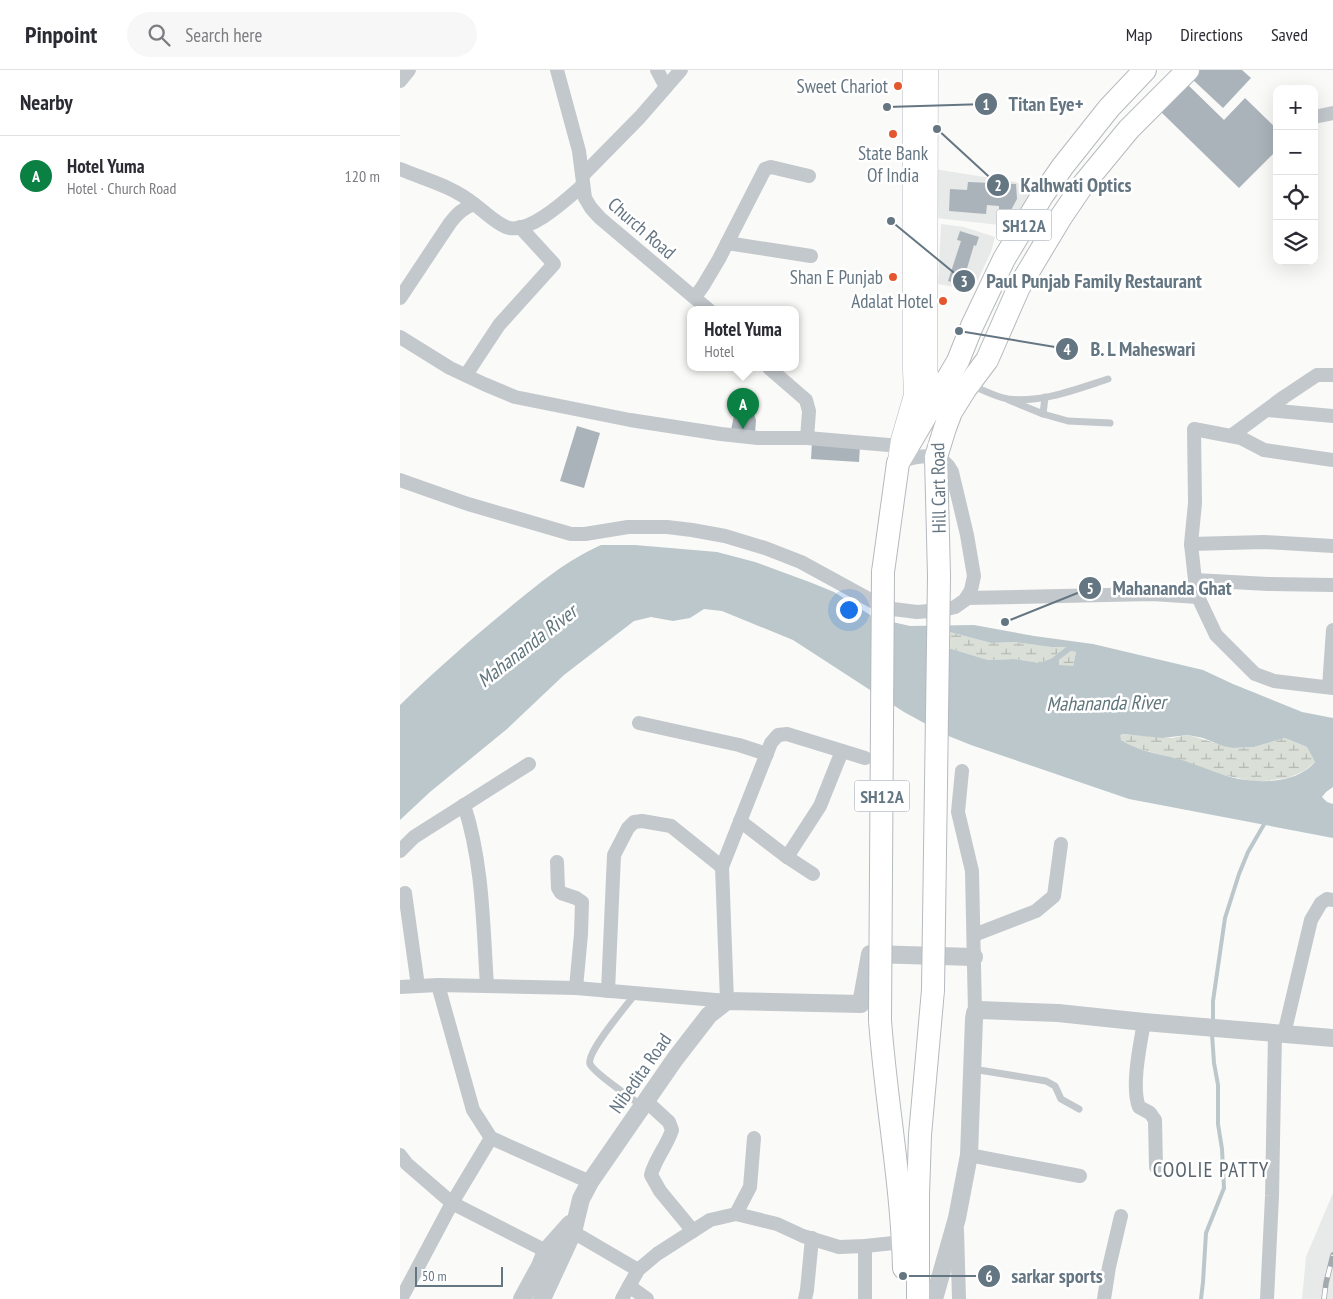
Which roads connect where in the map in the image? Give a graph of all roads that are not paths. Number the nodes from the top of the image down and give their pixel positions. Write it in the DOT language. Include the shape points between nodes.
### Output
graph roads {
  1 [pos="409,70"];
  2 [pos="557,70"];
  3 [pos="657,70"];
  4 [pos="681,70"];
  5 [pos="913,70"];
  6 [pos="928,70"];
  7 [pos="1188,70"];
  8 [pos="1142,71"];
  9 [pos="400,81"];
  10 [pos="666,87"];
  11 [pos="1333,113"];
  12 [pos="1318,116"];
  13 [pos="400,169"];
  14 [pos="809,176"];
  15 [pos="583,180"];
  16 [pos="474,204"];
  17 [pos="520,227"];
  18 [pos="727,243"];
  19 [pos="811,256"];
  20 [pos="695,297"];
  21 [pos="400,298"];
  22 [pos="705,306"];
  23 [pos="400,337"];
  24 [pos="772,371"];
  25 [pos="466,375"];
  26 [pos="1333,375"];
  27 [pos="1108,379"];
  28 [pos="963,392"];
  29 [pos="1045,397"];
  30 [pos="924,398"];
  31 [pos="1007,398"];
  32 [pos="1267,410"];
  33 [pos="1043,414"];
  34 [pos="1333,416"];
  35 [pos="1110,423"];
  36 [pos="1231,436"];
  37 [pos="807,438"];
  38 [pos="899,454"];
  39 [pos="936,457"];
  40 [pos="1333,460"];
  41 [pos="400,480"];
  42 [pos="1191,544"];
  43 [pos="1333,546"];
  44 [pos="1195,580"];
  45 [pos="1333,585"];
  46 [pos="966,598"];
  47 [pos="1198,598"];
  48 [pos="1333,630"];
  49 [pos="1331,687"];
  50 [pos="639,723"];
  51 [pos="842,751"];
  52 [pos="767,754"];
  53 [pos="865,758"];
  54 [pos="529,764"];
  55 [pos="962,771"];
  56 [pos="464,805"];
  57 [pos="740,822"];
  58 [pos="1061,844"];
  59 [pos="400,851"];
  60 [pos="787,857"];
  61 [pos="557,862"];
  62 [pos="722,867"];
  63 [pos="813,874"];
  64 [pos="405,893"];
  65 [pos="1333,900"];
  66 [pos="974,935"];
  67 [pos="974,957"];
  68 [pos="438,985"];
  69 [pos="418,986"];
  70 [pos="487,986"];
  71 [pos="400,987"];
  72 [pos="576,988"];
  73 [pos="608,991"];
  74 [pos="636,993"];
  75 [pos="727,1001"];
  76 [pos="975,1013"];
  77 [pos="1144,1022"];
  78 [pos="1280,1034"];
  79 [pos="1333,1038"];
  80 [pos="973,1069"];
  81 [pos="644,1103"];
  82 [pos="1079,1109"];
  83 [pos="491,1138"];
  84 [pos="754,1138"];
  85 [pos="400,1155"];
  86 [pos="969,1155"];
  87 [pos="1156,1166"];
  88 [pos="1080,1176"];
  89 [pos="590,1182"];
  90 [pos="452,1203"];
  91 [pos="736,1214"];
  92 [pos="1121,1216"];
  93 [pos="957,1218"];
  94 [pos="574,1225"];
  95 [pos="693,1231"];
  96 [pos="812,1238"];
  97 [pos="903,1242"];
  98 [pos="865,1246"];
  99 [pos="552,1256"];
  100 [pos="638,1270"];
  101 [pos="629,1286"];
  102 [pos="404,1295"];
  103 [pos="522,1299"];
  104 [pos="542,1299"];
  105 [pos="622,1299"];
  106 [pos="646,1299"];
  107 [pos="804,1299"];
  108 [pos="865,1299"];
  109 [pos="905,1299"];
  110 [pos="918,1299"];
  111 [pos="934,1299"];
  112 [pos="959,1299"];
  113 [pos="1104,1299"];
  114 [pos="1267,1299"];
  1 -- 9 [label="street"];
  2 -- 15 [label="street, Church Road"];
  3 -- 10 [label="street"];
  4 -- 10 [label="street"];
  5 -- 30 [label="main road, Hill Cart Road" via="913,369"];
  6 -- 30 [label="main road, Hill Cart Road" via="927,369"];
  7 -- 28 [label="main road, SH12A" via="1129,129 1060,217 1019,287 987,360"];
  8 -- 30 [label="main road, SH12A" via="1085,136 1042,196 1004,259 958,361"];
  10 -- 15 [label="street"];
  11 -- 12 [label="street"];
  13 -- 16 [label="street" via="450,188"];
  14 -- 18 [label="street" via="771,167 765,169"];
  15 -- 17 [label="street" via="550,213"];
  15 -- 20 [label="street, Church Road" via="587,203 595,213"];
  16 -- 17 [label="street" via="507,228"];
  16 -- 21 [label="street" via="457,213"];
  17 -- 25 [label="street" via="554,264 499,325"];
  18 -- 19 [label="street"];
  18 -- 20 [label="street"];
  20 -- 22 [label="street, Church Road"];
  23 -- 25 [label="street"];
  24 -- 37 [label="street" via="806,400 809,411"];
  25 -- 37 [label="street" via="515,397 630,420 758,438"];
  26 -- 32 [label="street" via="1318,375"];
  27 -- 29 [label="lane"];
  28 -- 30 [label="main road"];
  28 -- 31 [label="lane"];
  28 -- 39 [label="main road, SH12A" via="945,428"];
  29 -- 31 [label="lane"];
  29 -- 33 [label="lane"];
  30 -- 38 [label="main road, Hill Cart Road / SH12A"];
  30 -- 39 [label="main road, Hill Cart Road" via="936,421"];
  31 -- 33 [label="lane"];
  32 -- 34 [label="street"];
  32 -- 36 [label="street"];
  33 -- 35 [label="lane" via="1068,421"];
  36 -- 40 [label="street" via="1264,450"];
  36 -- 42 [label="street" via="1194,429 1195,503"];
  37 -- 38 [label="street"];
  38 -- 39 [label="street" via="909,458"];
  38 -- 97 [label="main road, Hill Cart Road / SH12A, bridge" via="883,572 880,1020"];
  39 -- 46 [label="street" via="952,472 967,535 974,576"];
  39 -- 110 [label="main road, Hill Cart Road / SH12A, bridge" via="939,576 933,990 920,1135"];
  41 -- 46 [label="street" via="571,534 648,527 724,536 801,562 885,608 917,612 944,610 961,604"];
  42 -- 43 [label="street" via="1264,542"];
  42 -- 44 [label="street"];
  44 -- 45 [label="street"];
  44 -- 47 [label="street"];
  46 -- 47 [label="street" via="1152,594"];
  47 -- 49 [label="street" via="1216,635 1255,674 1274,681"];
  48 -- 49 [label="street"];
  50 -- 52 [label="street"];
  51 -- 52 [label="street" via="788,734 778,735"];
  51 -- 53 [label="street"];
  51 -- 60 [label="street" via="820,806"];
  52 -- 57 [label="street"];
  54 -- 56 [label="street"];
  55 -- 66 [label="street" via="958,812 972,872"];
  56 -- 59 [label="street" via="414,837"];
  56 -- 70 [label="street" via="472,830 481,888"];
  57 -- 60 [label="street"];
  57 -- 62 [label="street"];
  58 -- 66 [label="street" via="1054,896 1036,910"];
  60 -- 63 [label="street"];
  61 -- 72 [label="street" via="561,893 582,902"];
  62 -- 73 [label="street" via="671,826 642,821 634,822 628,828 614,855"];
  62 -- 75 [label="street"];
  64 -- 69 [label="street"];
  65 -- 78 [label="street" via="1320,903 1311,920"];
  66 -- 67 [label="street"];
  67 -- 75 [label="street" via="870,954 861,1004"];
  67 -- 76 [label="street"];
  68 -- 69 [label="street"];
  68 -- 70 [label="street"];
  68 -- 83 [label="street" via="473,1110"];
  69 -- 71 [label="street"];
  70 -- 72 [label="street"];
  72 -- 73 [label="street"];
  73 -- 74 [label="street"];
  74 -- 75 [label="street"];
  74 -- 81 [label="lane" via="601,1039 590,1065"];
  75 -- 81 [label="street, Nibedita Road" via="709,1016 674,1059"];
  76 -- 77 [label="street" via="980,1010 1058,1013"];
  76 -- 80 [label="street"];
  77 -- 78 [label="street"];
  77 -- 87 [label="street" via="1136,1096 1139,1107 1156,1120"];
  78 -- 79 [label="street"];
  78 -- 114 [label="street"];
  80 -- 82 [label="lane" via="1046,1081 1055,1086 1061,1099"];
  80 -- 86 [label="street"];
  81 -- 89 [label="street, Nibedita Road"];
  81 -- 95 [label="street" via="669,1122 672,1130 650,1175"];
  83 -- 89 [label="street"];
  83 -- 90 [label="street"];
  84 -- 91 [label="street" via="750,1187"];
  85 -- 90 [label="street"];
  86 -- 88 [label="street"];
  86 -- 93 [label="street"];
  89 -- 94 [label="street, Nibedita Road" via="581,1199"];
  90 -- 99 [label="street"];
  90 -- 102 [label="street"];
  91 -- 95 [label="street" via="710,1220"];
  91 -- 96 [label="street" via="777,1224"];
  92 -- 113 [label="street"];
  93 -- 111 [label="street"];
  93 -- 112 [label="street"];
  94 -- 99 [label="street"];
  94 -- 100 [label="street"];
  95 -- 100 [label="street"];
  96 -- 98 [label="street" via="838,1246"];
  96 -- 107 [label="street"];
  97 -- 98 [label="street"];
  97 -- 109 [label="main road, SH12A"];
  98 -- 108 [label="street"];
  99 -- 103 [label="street"];
  99 -- 104 [label="street"];
  100 -- 101 [label="street"];
  101 -- 105 [label="street"];
  101 -- 106 [label="street"];
}
